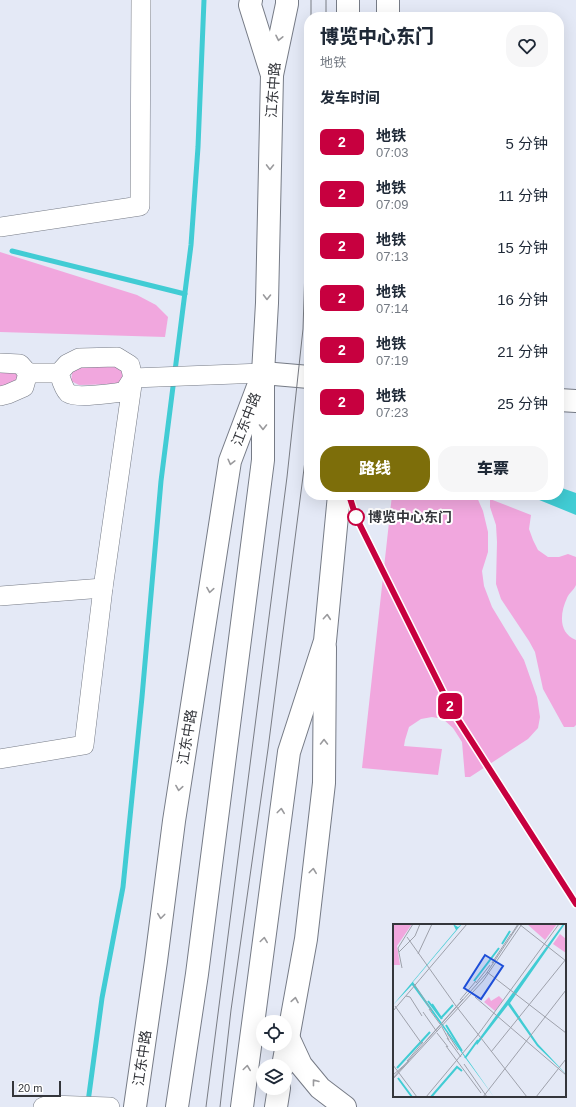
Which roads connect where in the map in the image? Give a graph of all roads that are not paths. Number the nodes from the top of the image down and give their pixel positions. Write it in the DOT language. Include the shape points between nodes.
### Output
graph roads {
  1 [pos="141,0"];
  2 [pos="251,0"];
  3 [pos="287,0"];
  4 [pos="348,0"];
  5 [pos="388,0"];
  6 [pos="348,12"];
  7 [pos="388,12"];
  8 [pos="272,75"];
  9 [pos="0,228"];
  10 [pos="0,363"];
  11 [pos="28,373"];
  12 [pos="59,373"];
  13 [pos="263,373"];
  14 [pos="304,377"];
  15 [pos="133,378"];
  16 [pos="0,396"];
  17 [pos="564,400"];
  18 [pos="576,401"];
  19 [pos="339,500"];
  20 [pos="103,588"];
  21 [pos="0,596"];
  22 [pos="325,641"];
  23 [pos="0,759"];
  24 [pos="292,1015"];
  25 [pos="292,1046"];
  26 [pos="279,1095"];
  27 [pos="43,1107"];
  28 [pos="110,1107"];
  29 [pos="135,1107"];
  30 [pos="177,1107"];
  31 [pos="242,1107"];
  32 [pos="276,1107"];
  33 [pos="345,1107"];
  1 -- 9 [label="street" via="140,206"];
  2 -- 8 [label="main road" via="250,5"];
  3 -- 8 [label="main road, 江东中路, one-way"];
  4 -- 6 [label="main road"];
  5 -- 7 [label="main road"];
  8 -- 13 [label="main road, 江东中路, one-way"];
  10 -- 11 [label="street" via="20,364"];
  11 -- 12 [label="street"];
  11 -- 16 [label="street" via="24,387"];
  12 -- 15 [label="street" via="67,364 79,358 117,357 130,365"];
  12 -- 15 [label="street" via="69,393 80,396 124,392"];
  13 -- 14 [label="main road"];
  13 -- 15 [label="street"];
  13 -- 29 [label="main road, 江东中路, one-way" via="230,461 174,821"];
  13 -- 30 [label="main road, 江东中路, one-way" via="263,460 198,966"];
  15 -- 20 [label="street"];
  17 -- 18 [label="main road"];
  22 -- 19 [label="main road, one-way"];
  20 -- 21 [label="street"];
  20 -- 23 [label="street" via="84,745"];
  24 -- 22 [label="main road, one-way" via="306,939 324,783"];
  31 -- 22 [label="main road, one-way" via="289,752"];
  33 -- 25 [label="main road, one-way" via="320,1088 301,1065"];
  26 -- 32 [label="main road"];
  27 -- 28 [label="street" via="49,1104"];
}
